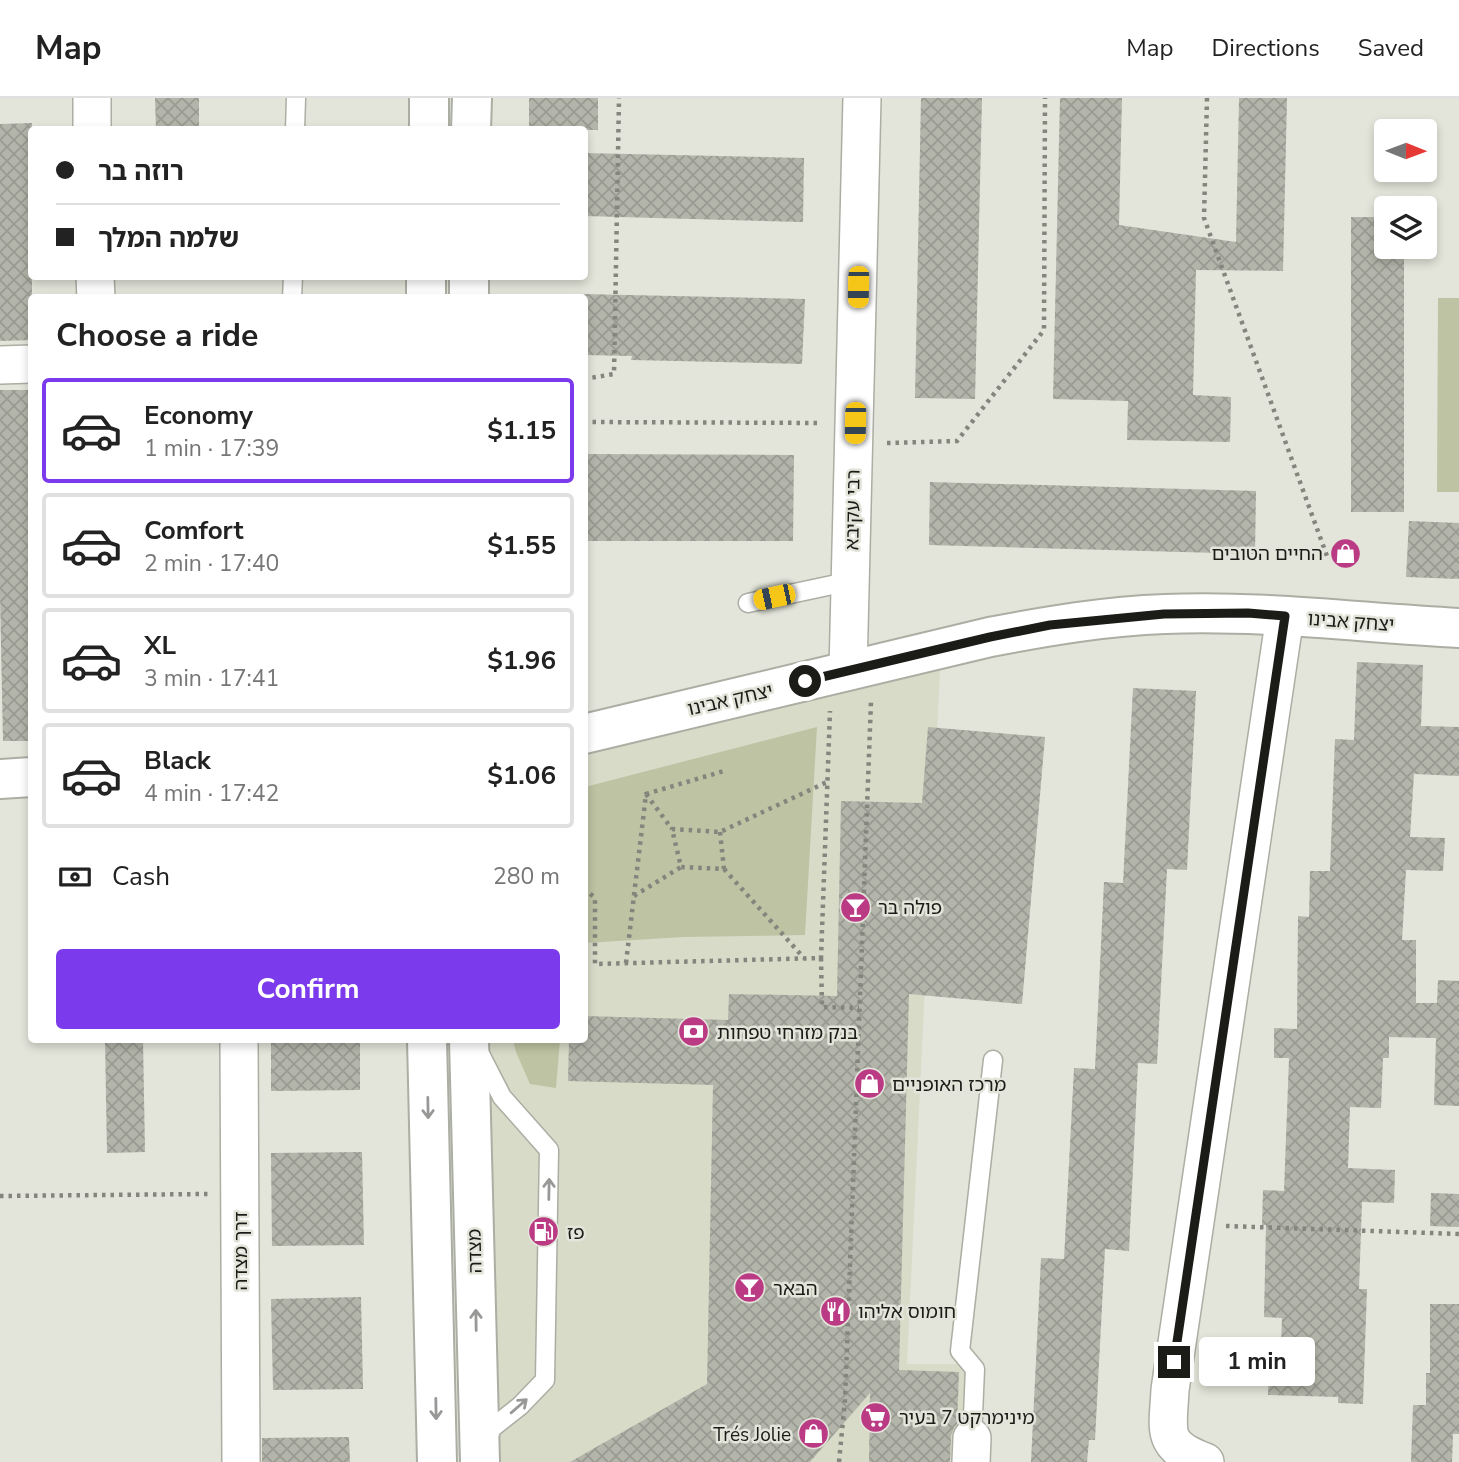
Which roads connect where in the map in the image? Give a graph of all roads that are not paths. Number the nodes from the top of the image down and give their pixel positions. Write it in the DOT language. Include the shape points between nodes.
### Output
graph roads {
  1 [pos="92,98"];
  2 [pos="296,98"];
  3 [pos="429,98"];
  4 [pos="472,98"];
  5 [pos="862,98"];
  6 [pos="92,126"];
  7 [pos="295,126"];
  8 [pos="429,126"];
  9 [pos="471,126"];
  10 [pos="28,364"];
  11 [pos="0,365"];
  12 [pos="851,581"];
  13 [pos="748,603"];
  14 [pos="1285,616"];
  15 [pos="1459,628"];
  16 [pos="850,670"];
  17 [pos="588,733"];
  18 [pos="28,777"];
  19 [pos="0,779"];
  20 [pos="239,1043"];
  21 [pos="427,1043"];
  22 [pos="469,1043"];
  23 [pos="476,1043"];
  24 [pos="993,1060"];
  25 [pos="972,1450"];
  26 [pos="480,1460"];
  27 [pos="241,1462"];
  28 [pos="437,1462"];
  29 [pos="1205,1462"];
  1 -- 6 [label="street"];
  2 -- 7 [label="lane"];
  3 -- 8 [label="main road"];
  4 -- 9 [label="main road"];
  5 -- 12 [label="street, רבי עקיבא"];
  10 -- 11 [label="street"];
  12 -- 13 [label="lane"];
  12 -- 16 [label="street, רבי עקיבא"];
  14 -- 15 [label="main road, יצחק אבינו"];
  14 -- 16 [label="main road, יצחק אבינו" via="1164,614 1069,623"];
  14 -- 29 [label="street" via="1170,1390 1168,1433 1174,1445"];
  16 -- 17 [label="main road, יצחק אבינו"];
  18 -- 19 [label="main road"];
  20 -- 27 [label="street, דרך מצדה"];
  21 -- 28 [label="main road, one-way"];
  26 -- 22 [label="main road, מצדה, one-way"];
  26 -- 23 [label="lane, one-way" via="492,1428 545,1380 549,1150 502,1097"];
  24 -- 25 [label="lane" via="960,1351 975,1369"];
}
